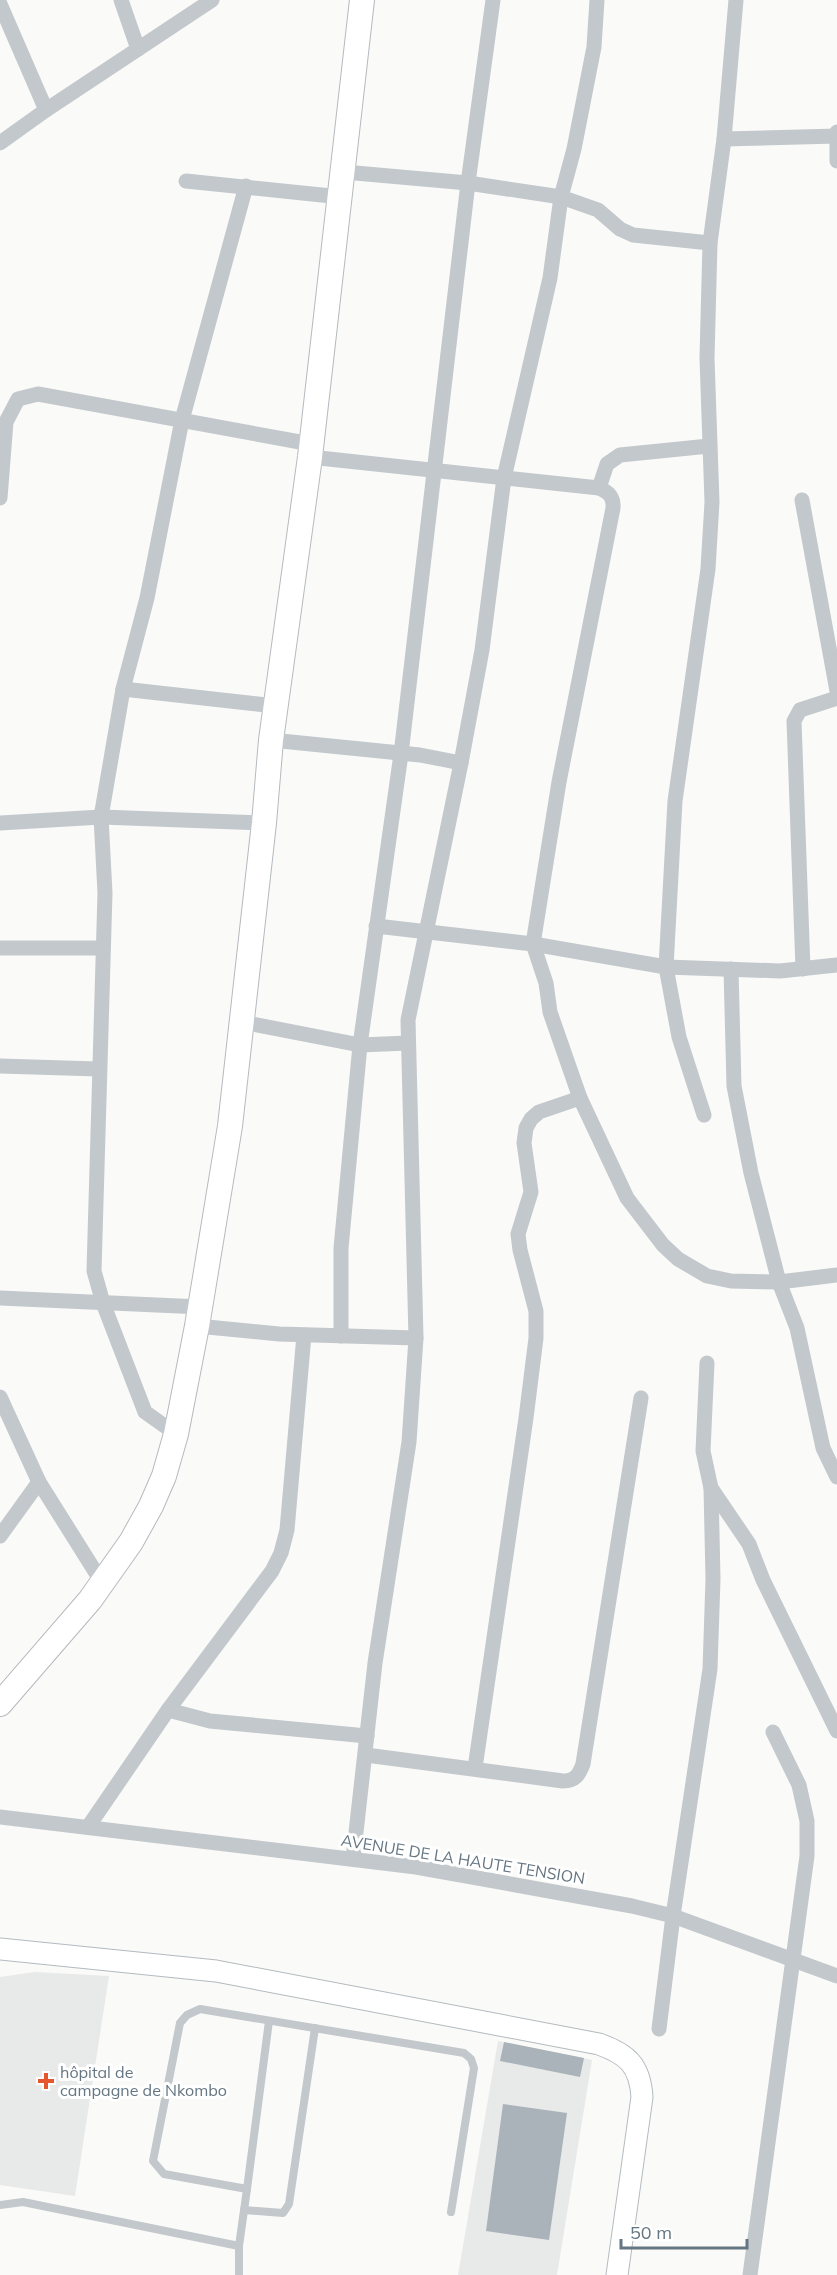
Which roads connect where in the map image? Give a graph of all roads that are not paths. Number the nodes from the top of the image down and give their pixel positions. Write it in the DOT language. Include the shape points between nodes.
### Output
graph roads {
  1 [pos="121,0"];
  2 [pos="212,0"];
  3 [pos="362,0"];
  4 [pos="493,0"];
  5 [pos="597,0"];
  6 [pos="736,0"];
  7 [pos="0,4"];
  8 [pos="138,49"];
  9 [pos="46,110"];
  10 [pos="837,135"];
  11 [pos="724,139"];
  12 [pos="0,143"];
  13 [pos="837,161"];
  14 [pos="344,172"];
  15 [pos="186,181"];
  16 [pos="468,183"];
  17 [pos="246,186"];
  18 [pos="340,197"];
  19 [pos="561,197"];
  20 [pos="710,243"];
  21 [pos="182,420"];
  22 [pos="709,446"];
  23 [pos="310,451"];
  24 [pos="434,469"];
  25 [pos="504,478"];
  26 [pos="599,488"];
  27 [pos="0,498"];
  28 [pos="802,500"];
  29 [pos="123,689"];
  30 [pos="837,691"];
  31 [pos="837,698"];
  32 [pos="275,706"];
  33 [pos="271,740"];
  34 [pos="401,754"];
  35 [pos="461,763"];
  36 [pos="101,817"];
  37 [pos="0,823"];
  38 [pos="264,823"];
  39 [pos="376,926"];
  40 [pos="427,931"];
  41 [pos="533,944"];
  42 [pos="0,948"];
  43 [pos="103,948"];
  44 [pos="837,965"];
  45 [pos="666,967"];
  46 [pos="731,969"];
  47 [pos="802,969"];
  48 [pos="242,1022"];
  49 [pos="408,1043"];
  50 [pos="360,1045"];
  51 [pos="0,1066"];
  52 [pos="98,1069"];
  53 [pos="579,1098"];
  54 [pos="704,1115"];
  55 [pos="837,1275"];
  56 [pos="779,1282"];
  57 [pos="0,1298"];
  58 [pos="102,1303"];
  59 [pos="199,1317"];
  60 [pos="304,1335"];
  61 [pos="341,1336"];
  62 [pos="416,1338"];
  63 [pos="707,1363"];
  64 [pos="0,1397"];
  65 [pos="641,1398"];
  66 [pos="176,1434"];
  67 [pos="837,1477"];
  68 [pos="39,1482"];
  69 [pos="711,1488"];
  70 [pos="0,1536"];
  71 [pos="103,1584"];
  72 [pos="0,1704"];
  73 [pos="168,1710"];
  74 [pos="837,1731"];
  75 [pos="774,1732"];
  76 [pos="367,1736"];
  77 [pos="366,1755"];
  78 [pos="475,1768"];
  79 [pos="0,1817"];
  80 [pos="88,1827"];
  81 [pos="353,1858"];
  82 [pos="673,1916"];
  83 [pos="0,1948"];
  84 [pos="793,1960"];
  85 [pos="837,1976"];
  86 [pos="269,2021"];
  87 [pos="315,2028"];
  88 [pos="659,2029"];
  89 [pos="247,2189"];
  90 [pos="0,2205"];
  91 [pos="244,2210"];
  92 [pos="452,2212"];
  93 [pos="238,2246"];
  94 [pos="239,2275"];
  95 [pos="617,2275"];
  96 [pos="750,2275"];
  1 -- 8 [label="street"];
  2 -- 8 [label="street"];
  3 -- 14 [label="main road"];
  4 -- 16 [label="street"];
  5 -- 19 [label="street" via="594,47"];
  6 -- 11 [label="street"];
  7 -- 9 [label="street"];
  8 -- 9 [label="street"];
  9 -- 12 [label="street"];
  10 -- 11 [label="street"];
  10 -- 13 [label="street"];
  11 -- 20 [label="street"];
  14 -- 16 [label="street"];
  14 -- 18 [label="main road"];
  15 -- 17 [label="street"];
  16 -- 19 [label="street"];
  16 -- 24 [label="street"];
  17 -- 18 [label="street"];
  17 -- 21 [label="street"];
  18 -- 23 [label="main road"];
  19 -- 20 [label="street" via="598,210 633,236"];
  19 -- 25 [label="street" via="550,278"];
  20 -- 22 [label="street"];
  21 -- 23 [label="street"];
  21 -- 27 [label="street" via="38,393 18,399 6,422"];
  21 -- 29 [label="street" via="147,598"];
  22 -- 26 [label="street" via="620,455 606,464"];
  22 -- 45 [label="street" via="712,502 708,569 675,801"];
  23 -- 24 [label="street"];
  23 -- 32 [label="main road"];
  24 -- 25 [label="street"];
  24 -- 34 [label="street"];
  25 -- 26 [label="street"];
  25 -- 35 [label="street" via="482,650"];
  26 -- 41 [label="street" via="611,496 613,508 559,782"];
  28 -- 30 [label="street"];
  29 -- 32 [label="street"];
  29 -- 36 [label="street"];
  31 -- 47 [label="street" via="800,710 794,721"];
  32 -- 33 [label="main road"];
  33 -- 34 [label="street"];
  33 -- 38 [label="main road"];
  34 -- 35 [label="street"];
  34 -- 39 [label="street"];
  35 -- 40 [label="street"];
  36 -- 37 [label="street"];
  36 -- 38 [label="street"];
  36 -- 43 [label="street"];
  38 -- 48 [label="main road"];
  39 -- 40 [label="street"];
  39 -- 50 [label="street"];
  40 -- 41 [label="street"];
  40 -- 49 [label="street" via="408,1020"];
  41 -- 45 [label="street"];
  41 -- 53 [label="street" via="546,983 550,1012"];
  42 -- 43 [label="street"];
  43 -- 52 [label="street"];
  44 -- 47 [label="street"];
  45 -- 46 [label="street"];
  45 -- 54 [label="street" via="679,1037"];
  46 -- 47 [label="street"];
  46 -- 56 [label="street" via="734,1086"];
  48 -- 50 [label="street"];
  48 -- 59 [label="main road" via="230,1126"];
  49 -- 50 [label="street"];
  49 -- 62 [label="street"];
  50 -- 61 [label="street" via="342,1248"];
  51 -- 52 [label="street"];
  52 -- 58 [label="street" via="94,1271"];
  53 -- 56 [label="street" via="627,1198 678,1259 707,1276"];
  53 -- 78 [label="street" via="539,1112 526,1128 524,1143 531,1192 518,1234 537,1323"];
  55 -- 56 [label="street"];
  56 -- 67 [label="street" via="797,1328 823,1448"];
  57 -- 58 [label="street"];
  58 -- 59 [label="street"];
  58 -- 66 [label="street" via="145,1412"];
  59 -- 60 [label="street"];
  59 -- 66 [label="main road"];
  60 -- 61 [label="street"];
  60 -- 73 [label="street" via="288,1530 281,1553 266,1580"];
  61 -- 62 [label="street"];
  62 -- 76 [label="street" via="409,1442"];
  63 -- 69 [label="street" via="703,1451"];
  64 -- 68 [label="street"];
  65 -- 78 [label="street" via="583,1764 570,1780"];
  66 -- 71 [label="main road" via="151,1506"];
  68 -- 70 [label="street"];
  68 -- 71 [label="street"];
  69 -- 74 [label="street" via="749,1544"];
  69 -- 82 [label="street" via="710,1669"];
  71 -- 72 [label="main road"];
  73 -- 76 [label="street" via="210,1721"];
  73 -- 80 [label="street"];
  75 -- 84 [label="street" via="799,1785 807,1821 807,1856"];
  76 -- 77 [label="street"];
  77 -- 78 [label="street"];
  77 -- 81 [label="street"];
  79 -- 80 [label="street, AVENUE DE LA HAUTE TENSION"];
  80 -- 81 [label="street, AVENUE DE LA HAUTE TENSION"];
  81 -- 82 [label="street, AVENUE DE LA HAUTE TENSION"];
  82 -- 84 [label="street, AVENUE DE LA HAUTE TENSION"];
  82 -- 88 [label="street"];
  83 -- 95 [label="street" via="216,1971 617,2050 634,2068 641,2082 642,2097"];
  84 -- 85 [label="street, AVENUE DE LA HAUTE TENSION"];
  84 -- 96 [label="street"];
  86 -- 87 [label="lane"];
  86 -- 89 [label="lane"];
  86 -- 89 [label="lane" via="200,2009 180,2023 153,2161 164,2174"];
  87 -- 91 [label="lane" via="287,2211"];
  87 -- 92 [label="lane" via="464,2054 471,2059 474,2068"];
  89 -- 91 [label="lane"];
  90 -- 93 [label="lane" via="22,2202"];
  91 -- 93 [label="lane"];
  93 -- 94 [label="lane"];
}
